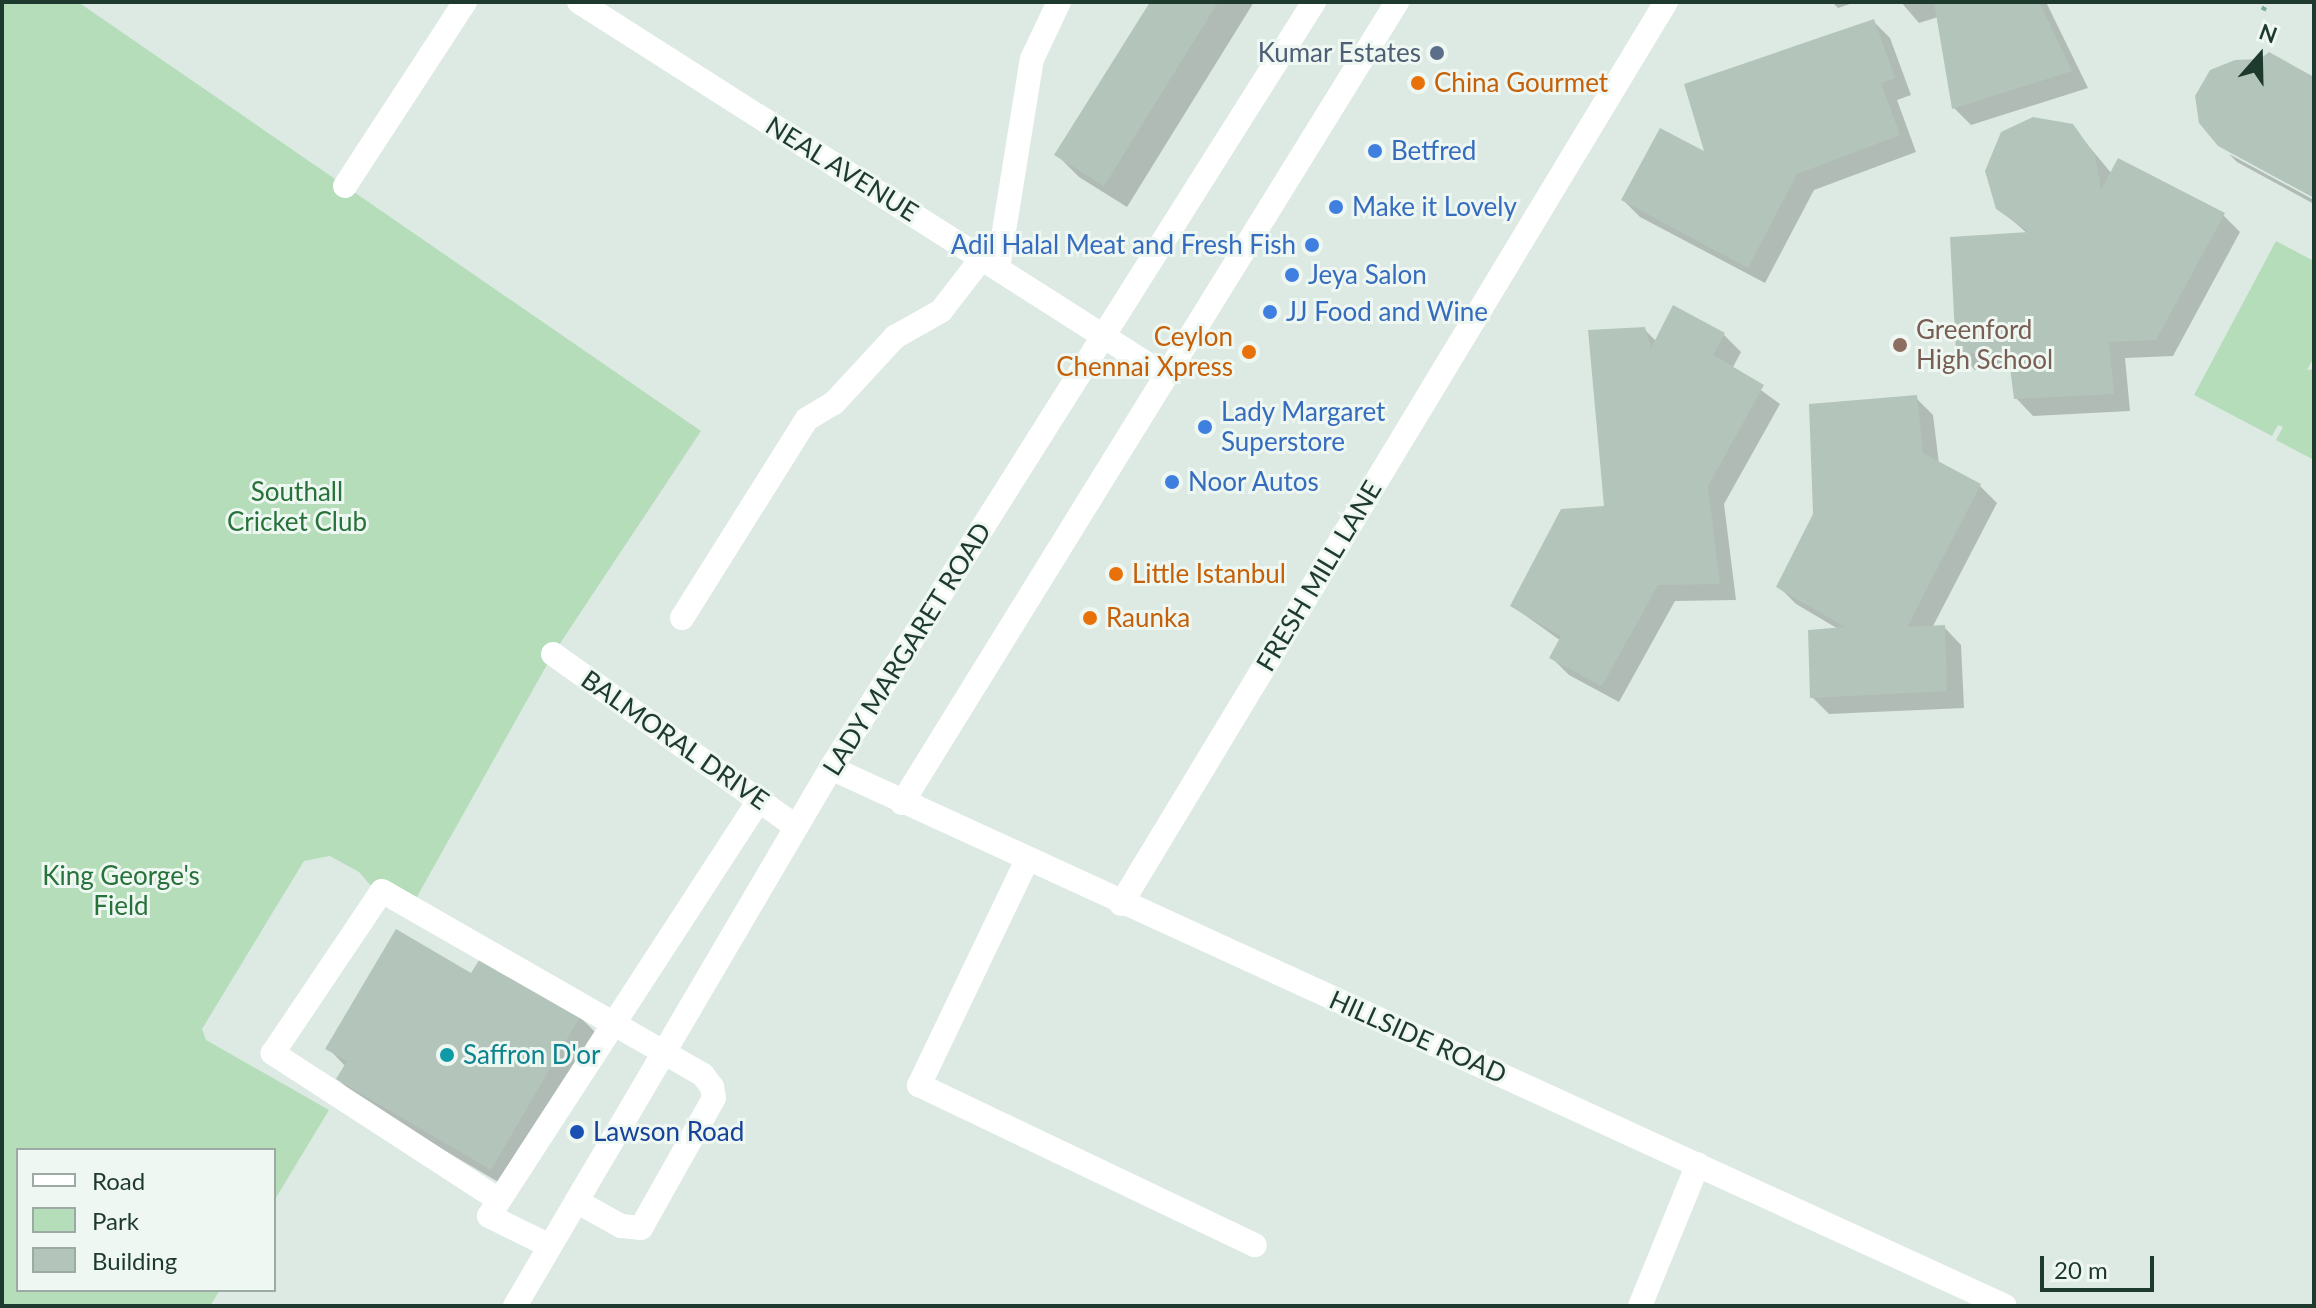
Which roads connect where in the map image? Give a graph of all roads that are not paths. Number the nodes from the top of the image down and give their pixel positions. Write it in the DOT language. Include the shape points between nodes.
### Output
graph roads {
  1 [pos="465,2"];
  2 [pos="579,2"];
  3 [pos="1059,2"];
  4 [pos="1314,2"];
  5 [pos="1397,2"];
  6 [pos="1666,2"];
  7 [pos="345,186"];
  8 [pos="990,263"];
  9 [pos="1106,337"];
  10 [pos="1163,374"];
  11 [pos="682,618"];
  12 [pos="553,654"];
  13 [pos="831,768"];
  14 [pos="759,800"];
  15 [pos="902,803"];
  16 [pos="796,827"];
  17 [pos="1027,860"];
  18 [pos="1121,904"];
  19 [pos="614,1024"];
  20 [pos="663,1053"];
  21 [pos="1698,1164"];
  22 [pos="499,1200"];
  23 [pos="576,1201"];
  24 [pos="1255,1245"];
  25 [pos="550,1246"];
  26 [pos="515,1306"];
  27 [pos="1640,1306"];
  28 [pos="2005,1306"];
  1 -- 7 [label="street"];
  2 -- 8 [label="street, NEAL AVENUE"];
  3 -- 8 [label="street" via="1032,59"];
  4 -- 9 [label="street, LADY MARGARET ROAD"];
  5 -- 10 [label="street"];
  6 -- 18 [label="street, FRESH MILL LANE"];
  8 -- 9 [label="street, NEAL AVENUE"];
  8 -- 11 [label="street" via="941,311 895,337 834,403 807,419"];
  9 -- 10 [label="street, NEAL AVENUE"];
  9 -- 13 [label="street, LADY MARGARET ROAD"];
  10 -- 15 [label="street"];
  12 -- 14 [label="street, BALMORAL DRIVE"];
  13 -- 15 [label="street, HILLSIDE ROAD"];
  13 -- 16 [label="street, LADY MARGARET ROAD"];
  14 -- 16 [label="street, BALMORAL DRIVE"];
  14 -- 19 [label="street"];
  15 -- 17 [label="street, HILLSIDE ROAD"];
  16 -- 20 [label="street, LADY MARGARET ROAD"];
  17 -- 18 [label="street, HILLSIDE ROAD"];
  17 -- 24 [label="street" via="919,1085"];
  18 -- 21 [label="street, HILLSIDE ROAD"];
  19 -- 20 [label="street"];
  19 -- 22 [label="street"];
  19 -- 22 [label="street" via="382,891 273,1053"];
  20 -- 23 [label="street, LADY MARGARET ROAD"];
  20 -- 23 [label="street" via="703,1075 714,1098 647,1220 631,1230"];
  21 -- 27 [label="street"];
  21 -- 28 [label="street, HILLSIDE ROAD"];
  22 -- 25 [label="street" via="489,1216"];
  23 -- 25 [label="street, LADY MARGARET ROAD"];
  25 -- 26 [label="street, LADY MARGARET ROAD"];
}
